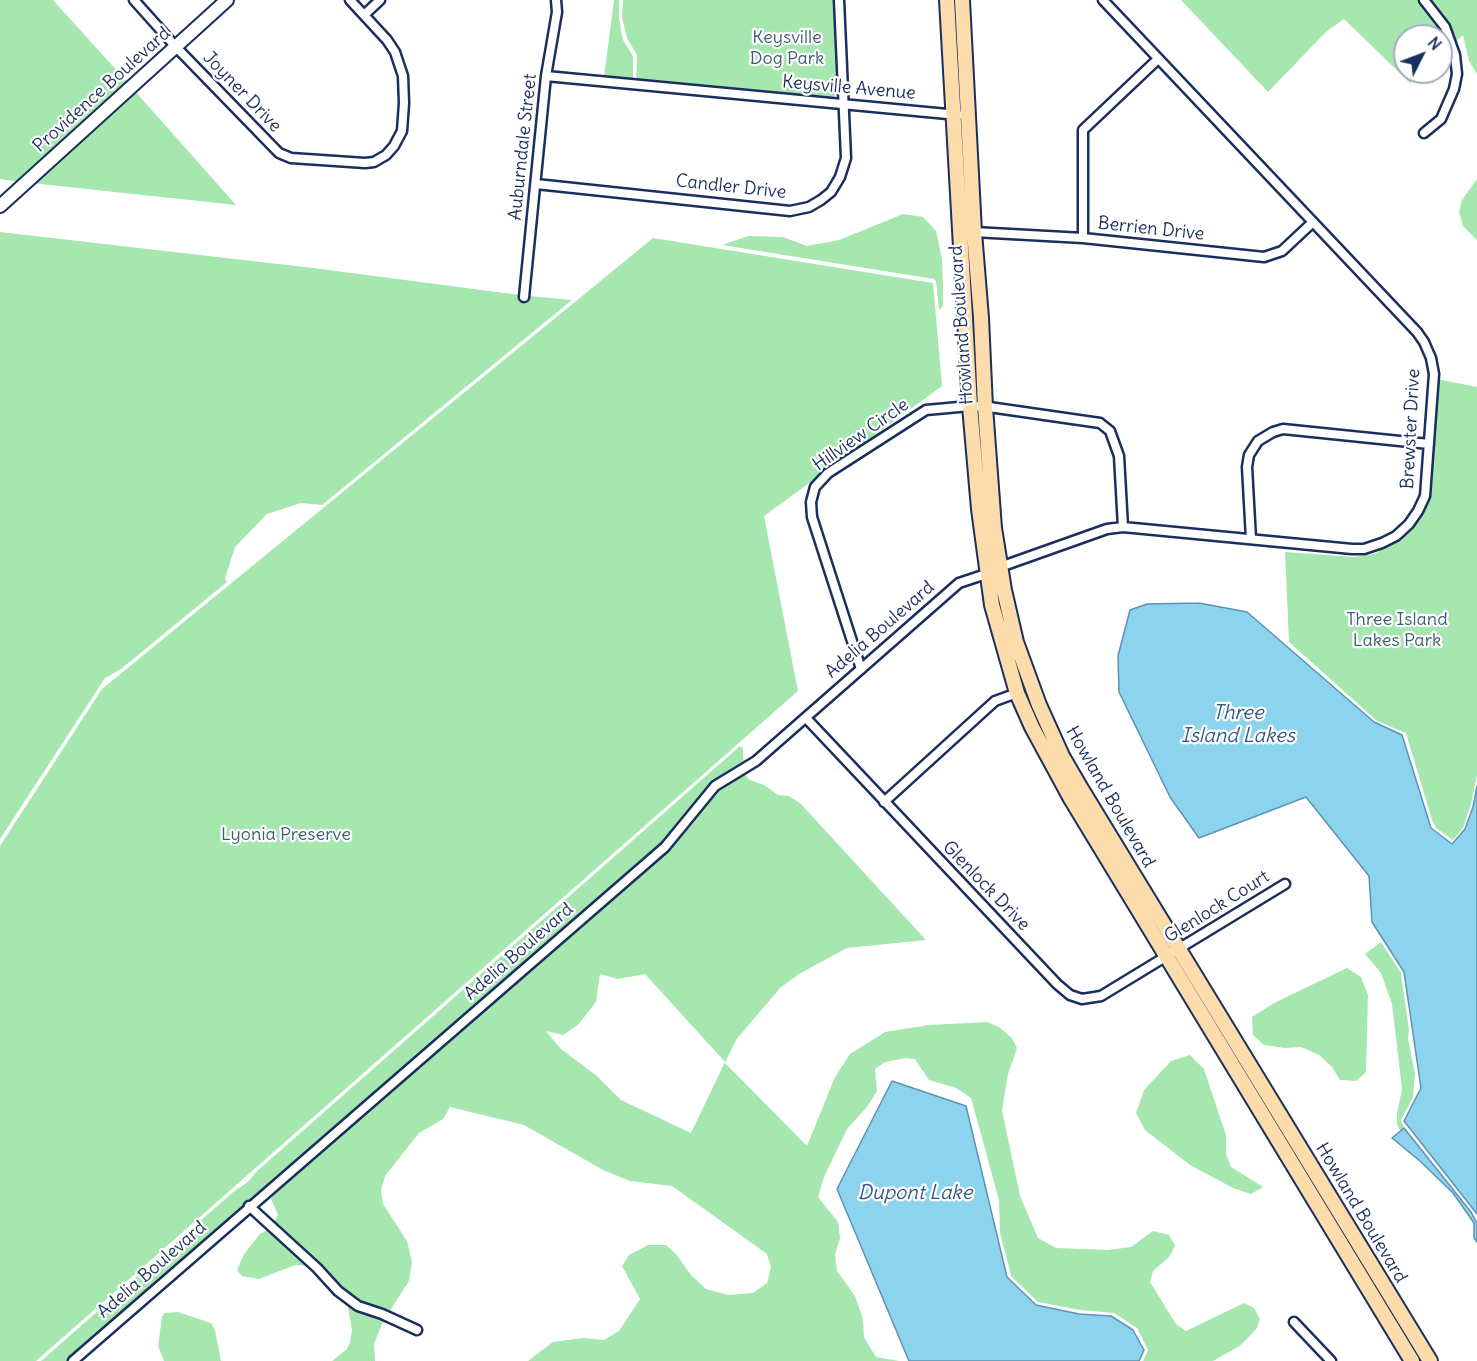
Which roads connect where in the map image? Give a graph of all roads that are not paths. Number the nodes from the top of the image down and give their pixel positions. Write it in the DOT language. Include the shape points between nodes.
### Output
graph roads {
  1 [pos="134,0"];
  2 [pos="227,0"];
  3 [pos="350,0"];
  4 [pos="380,0"];
  5 [pos="556,0"];
  6 [pos="839,0"];
  7 [pos="947,0"];
  8 [pos="962,0"];
  9 [pos="1103,0"];
  10 [pos="1424,0"];
  11 [pos="364,15"];
  12 [pos="176,47"];
  13 [pos="1158,59"];
  14 [pos="546,76"];
  15 [pos="844,104"];
  16 [pos="954,115"];
  17 [pos="969,116"];
  18 [pos="1424,133"];
  19 [pos="536,184"];
  20 [pos="0,206"];
  21 [pos="1313,222"];
  22 [pos="974,232"];
  23 [pos="1083,238"];
  24 [pos="525,297"];
  25 [pos="970,406"];
  26 [pos="985,407"];
  27 [pos="1430,444"];
  28 [pos="1123,527"];
  29 [pos="1251,538"];
  30 [pos="1000,567"];
  31 [pos="986,574"];
  32 [pos="1004,590"];
  33 [pos="861,669"];
  34 [pos="1017,693"];
  35 [pos="806,718"];
  36 [pos="884,802"];
  37 [pos="1285,884"];
  38 [pos="1179,950"];
  39 [pos="1167,957"];
  40 [pos="249,1206"];
  41 [pos="1294,1322"];
  42 [pos="417,1330"];
  43 [pos="73,1361"];
  44 [pos="1331,1361"];
  45 [pos="1412,1361"];
  46 [pos="1430,1361"];
  1 -- 12 [label="street, Joyner Drive"];
  2 -- 12 [label="main road, Providence Boulevard"];
  3 -- 11 [label="street, Joyner Drive"];
  4 -- 11 [label="street"];
  5 -- 14 [label="street, Auburndale Street"];
  6 -- 15 [label="street, Candler Drive"];
  7 -- 16 [label="main road, Howland Boulevard"];
  8 -- 17 [label="main road, Howland Boulevard"];
  9 -- 13 [label="street, Brewster Drive"];
  10 -- 18 [label="street" via="1445,27 1457,74 1441,119"];
  11 -- 12 [label="street, Joyner Drive" via="395,52 403,76 402,131 386,155 374,162 291,158 279,153"];
  12 -- 20 [label="main road, Providence Boulevard"];
  13 -- 21 [label="street, Brewster Drive"];
  13 -- 23 [label="street" via="1083,130"];
  14 -- 15 [label="street, Keysville Avenue"];
  14 -- 19 [label="street, Auburndale Street"];
  15 -- 16 [label="street, Keysville Avenue"];
  15 -- 19 [label="street, Candler Drive" via="846,158 840,177 831,192 809,207 790,211"];
  16 -- 17 [label="street, Keysville Avenue"];
  16 -- 25 [label="main road, Howland Boulevard"];
  17 -- 22 [label="main road, Howland Boulevard"];
  19 -- 24 [label="street, Auburndale Street"];
  21 -- 23 [label="street, Berrien Drive" via="1282,250 1264,257"];
  21 -- 27 [label="street, Brewster Drive" via="1424,342 1434,374"];
  22 -- 23 [label="street, Berrien Drive"];
  22 -- 26 [label="main road, Howland Boulevard"];
  25 -- 26 [label="street, Hillview Circle"];
  25 -- 31 [label="main road, Howland Boulevard"];
  25 -- 33 [label="street, Hillview Circle" via="926,410 828,473 815,488 812,517"];
  26 -- 28 [label="street" via="1100,423 1110,431 1119,456"];
  26 -- 30 [label="main road, Howland Boulevard"];
  27 -- 29 [label="street, Brewster Drive" via="1425,496 1409,524 1396,536 1364,549"];
  27 -- 29 [label="street" via="1283,429 1273,432 1258,441 1247,467"];
  28 -- 29 [label="street, Brewster Drive"];
  28 -- 30 [label="street, Brewster Drive" via="1107,529"];
  30 -- 32 [label="main road, Howland Boulevard"];
  31 -- 32 [label="main road"];
  31 -- 33 [label="street, Adelia Boulevard" via="959,583"];
  31 -- 34 [label="main road, Howland Boulevard"];
  32 -- 38 [label="main road, Howland Boulevard" via="1016,642 1062,756"];
  33 -- 35 [label="street, Adelia Boulevard"];
  34 -- 36 [label="street" via="995,701"];
  34 -- 39 [label="main road, Howland Boulevard" via="1054,770"];
  35 -- 36 [label="street, Glenlock Drive"];
  35 -- 40 [label="street, Adelia Boulevard" via="756,761 715,786 665,847"];
  36 -- 39 [label="street, Glenlock Drive" via="1070,995 1082,999 1101,996"];
  37 -- 38 [label="street, Glenlock Court"];
  38 -- 39 [label="street, Glenlock Court"];
  38 -- 46 [label="main road, Howland Boulevard"];
  39 -- 45 [label="main road, Howland Boulevard"];
  40 -- 42 [label="street" via="358,1306"];
  40 -- 43 [label="street, Adelia Boulevard"];
  41 -- 44 [label="street"];
}
